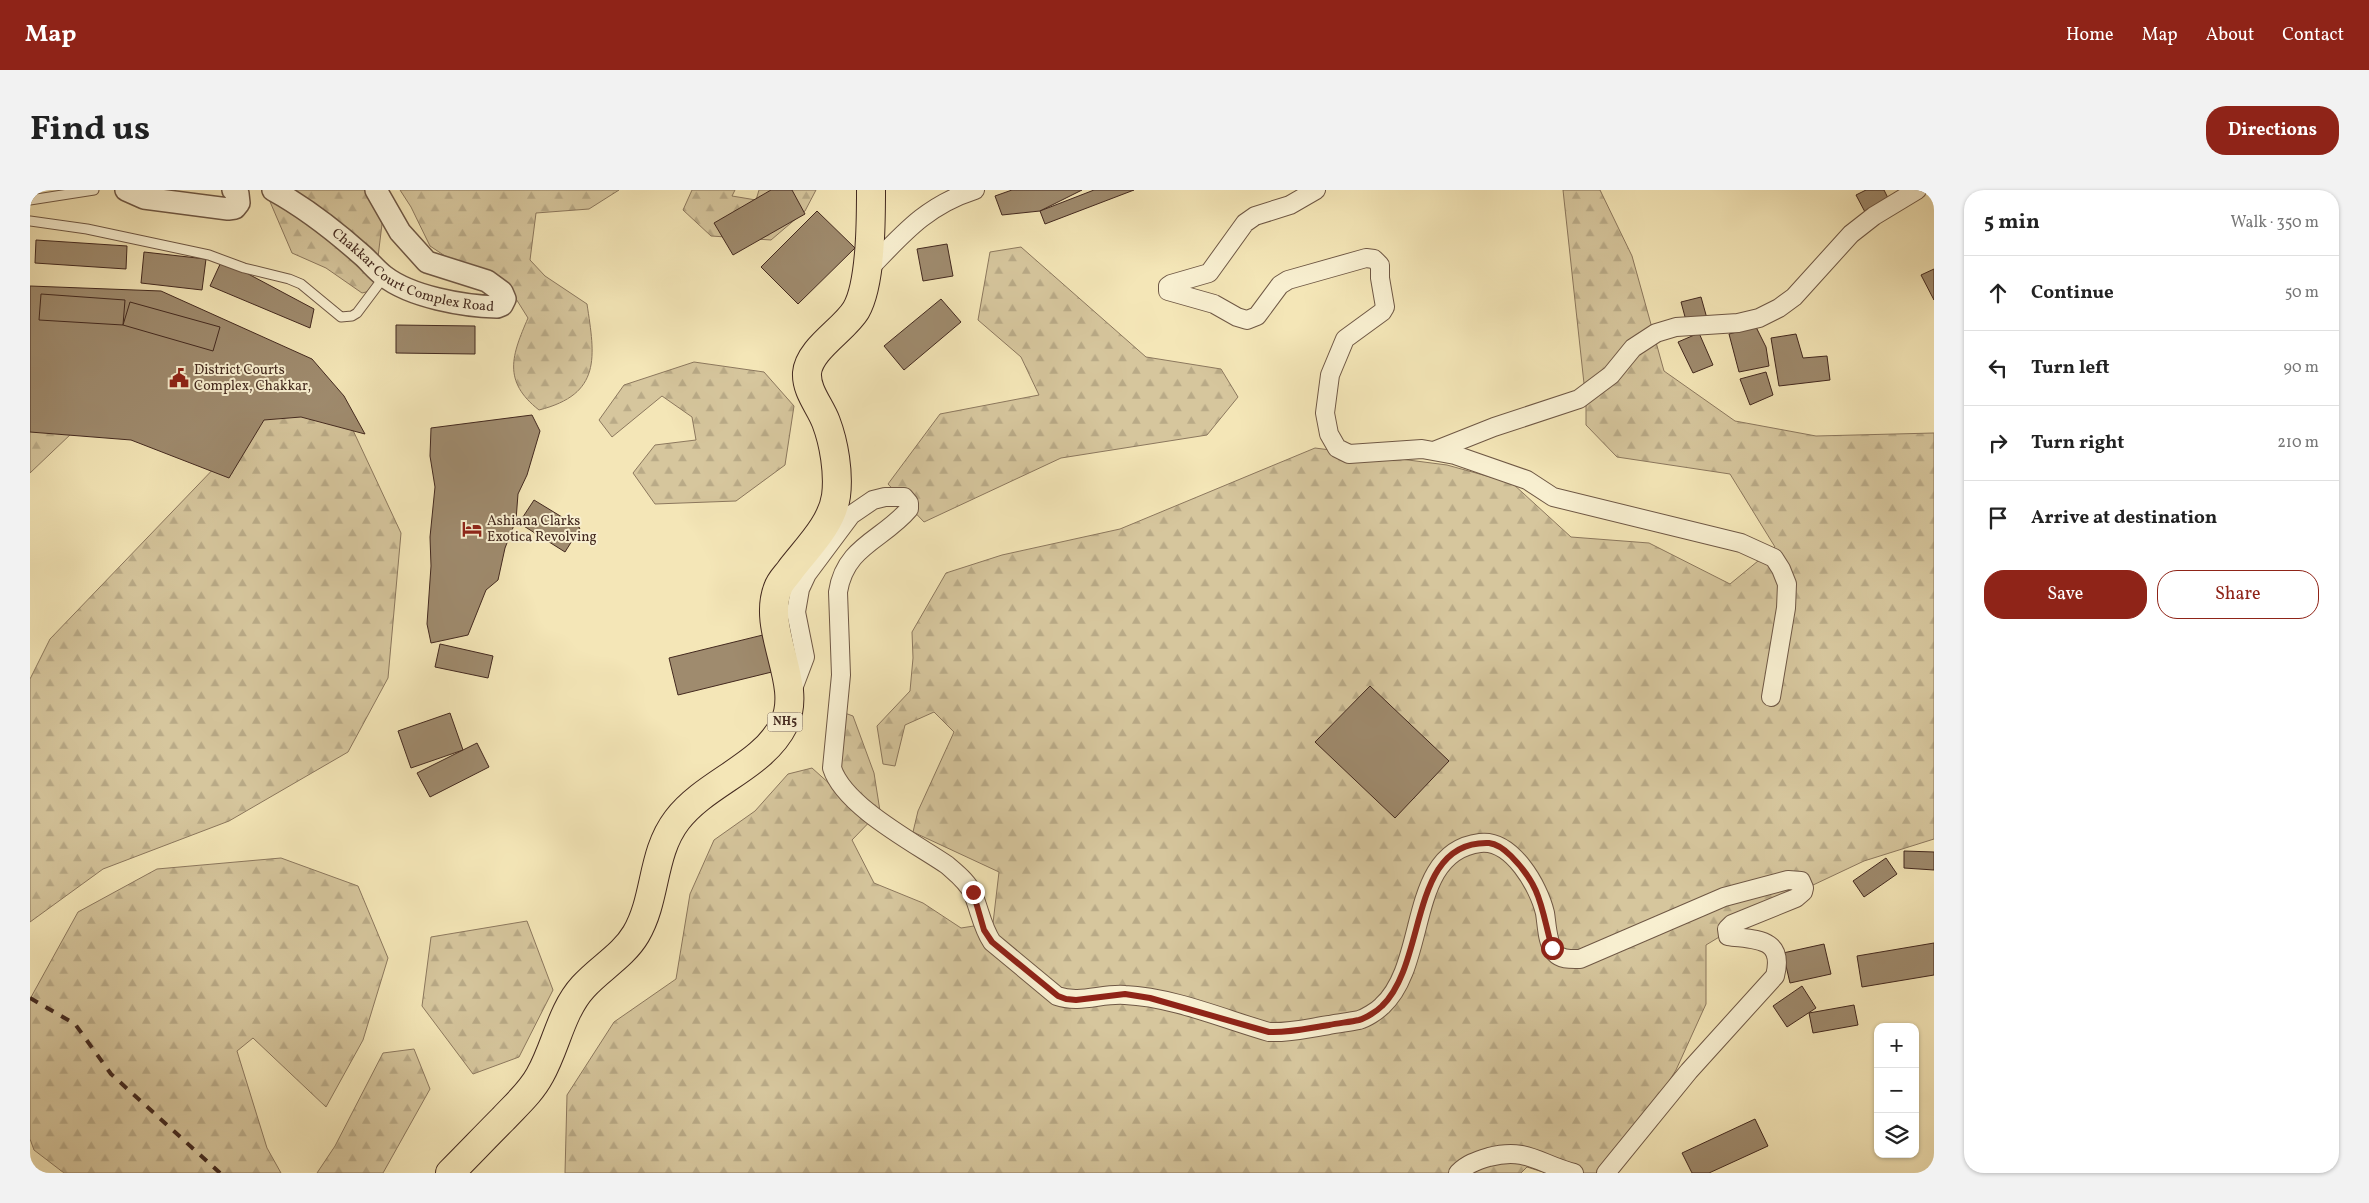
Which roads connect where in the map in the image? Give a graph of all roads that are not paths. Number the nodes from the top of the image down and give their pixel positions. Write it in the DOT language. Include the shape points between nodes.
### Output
graph roads {
  1 [pos="94,190"];
  2 [pos="126,190"];
  3 [pos="233,190"];
  4 [pos="273,190"];
  5 [pos="376,190"];
  6 [pos="871,190"];
  7 [pos="975,190"];
  8 [pos="1316,190"];
  9 [pos="1917,190"];
  10 [pos="30,200"];
  11 [pos="30,221"];
  12 [pos="867,271"];
  13 [pos="384,276"];
  14 [pos="1436,450"];
  15 [pos="790,697"];
  16 [pos="1771,697"];
  17 [pos="450,1173"];
  18 [pos="1458,1173"];
  19 [pos="1574,1173"];
  20 [pos="1606,1173"];
  1 -- 10 [label="lane"];
  2 -- 3 [label="street" via="144,198 228,209 239,203 238,194"];
  4 -- 13 [label="street, Chakkar Court Complex Road" via="327,227"];
  5 -- 13 [label="street, Chakkar Court Complex Road" via="400,232 427,262 487,281 506,299 497,307 459,304 403,287"];
  6 -- 12 [label="highway, NH5"];
  7 -- 12 [label="street" via="941,204 919,218"];
  8 -- 14 [label="street" via="1290,205 1255,216 1245,223 1209,273 1171,284 1168,291 1214,304 1247,320 1257,316 1280,285 1288,280 1366,258 1374,259 1380,265 1385,307 1350,334 1339,351 1327,392 1325,413 1329,434 1339,450 1349,454"];
  9 -- 14 [label="street" via="1851,234 1780,308 1738,323 1676,328 1656,333 1633,348 1611,375 1579,399"];
  11 -- 13 [label="lane" via="87,229 199,253 289,279 301,284 341,317 357,313"];
  12 -- 15 [label="highway, NH5" via="862,298 855,312 812,358 807,372 808,387 826,420 833,445 837,491 834,508 824,526 778,586 774,614"];
  14 -- 16 [label="street" via="1527,480 1553,497 1740,543 1774,558 1787,584"];
  15 -- 17 [label="highway, NH5" via="785,723 768,749 697,799 677,820 661,846 644,916 635,936 618,957 583,986 570,1004 529,1093"];
  15 -- 20 [label="street" via="806,657 796,612 800,589 807,574 851,516 873,500 904,497 909,509 846,565 840,579 841,675 832,768 836,780 852,799 960,877 973,892 984,930 992,942 1058,996 1066,999 1125,994 1150,998 1269,1032 1286,1033 1361,1020 1382,1006 1400,980 1431,881 1444,860 1457,850 1481,843 1494,843 1526,870 1544,911 1552,948 1556,955 1566,959 1580,959 1724,896 1788,880 1801,881 1804,888 1796,898 1732,924 1727,929 1728,936 1771,945 1776,954 1775,976 1689,1071"];
  18 -- 19 [label="street" via="1472,1163 1507,1152 1523,1154"];
}
